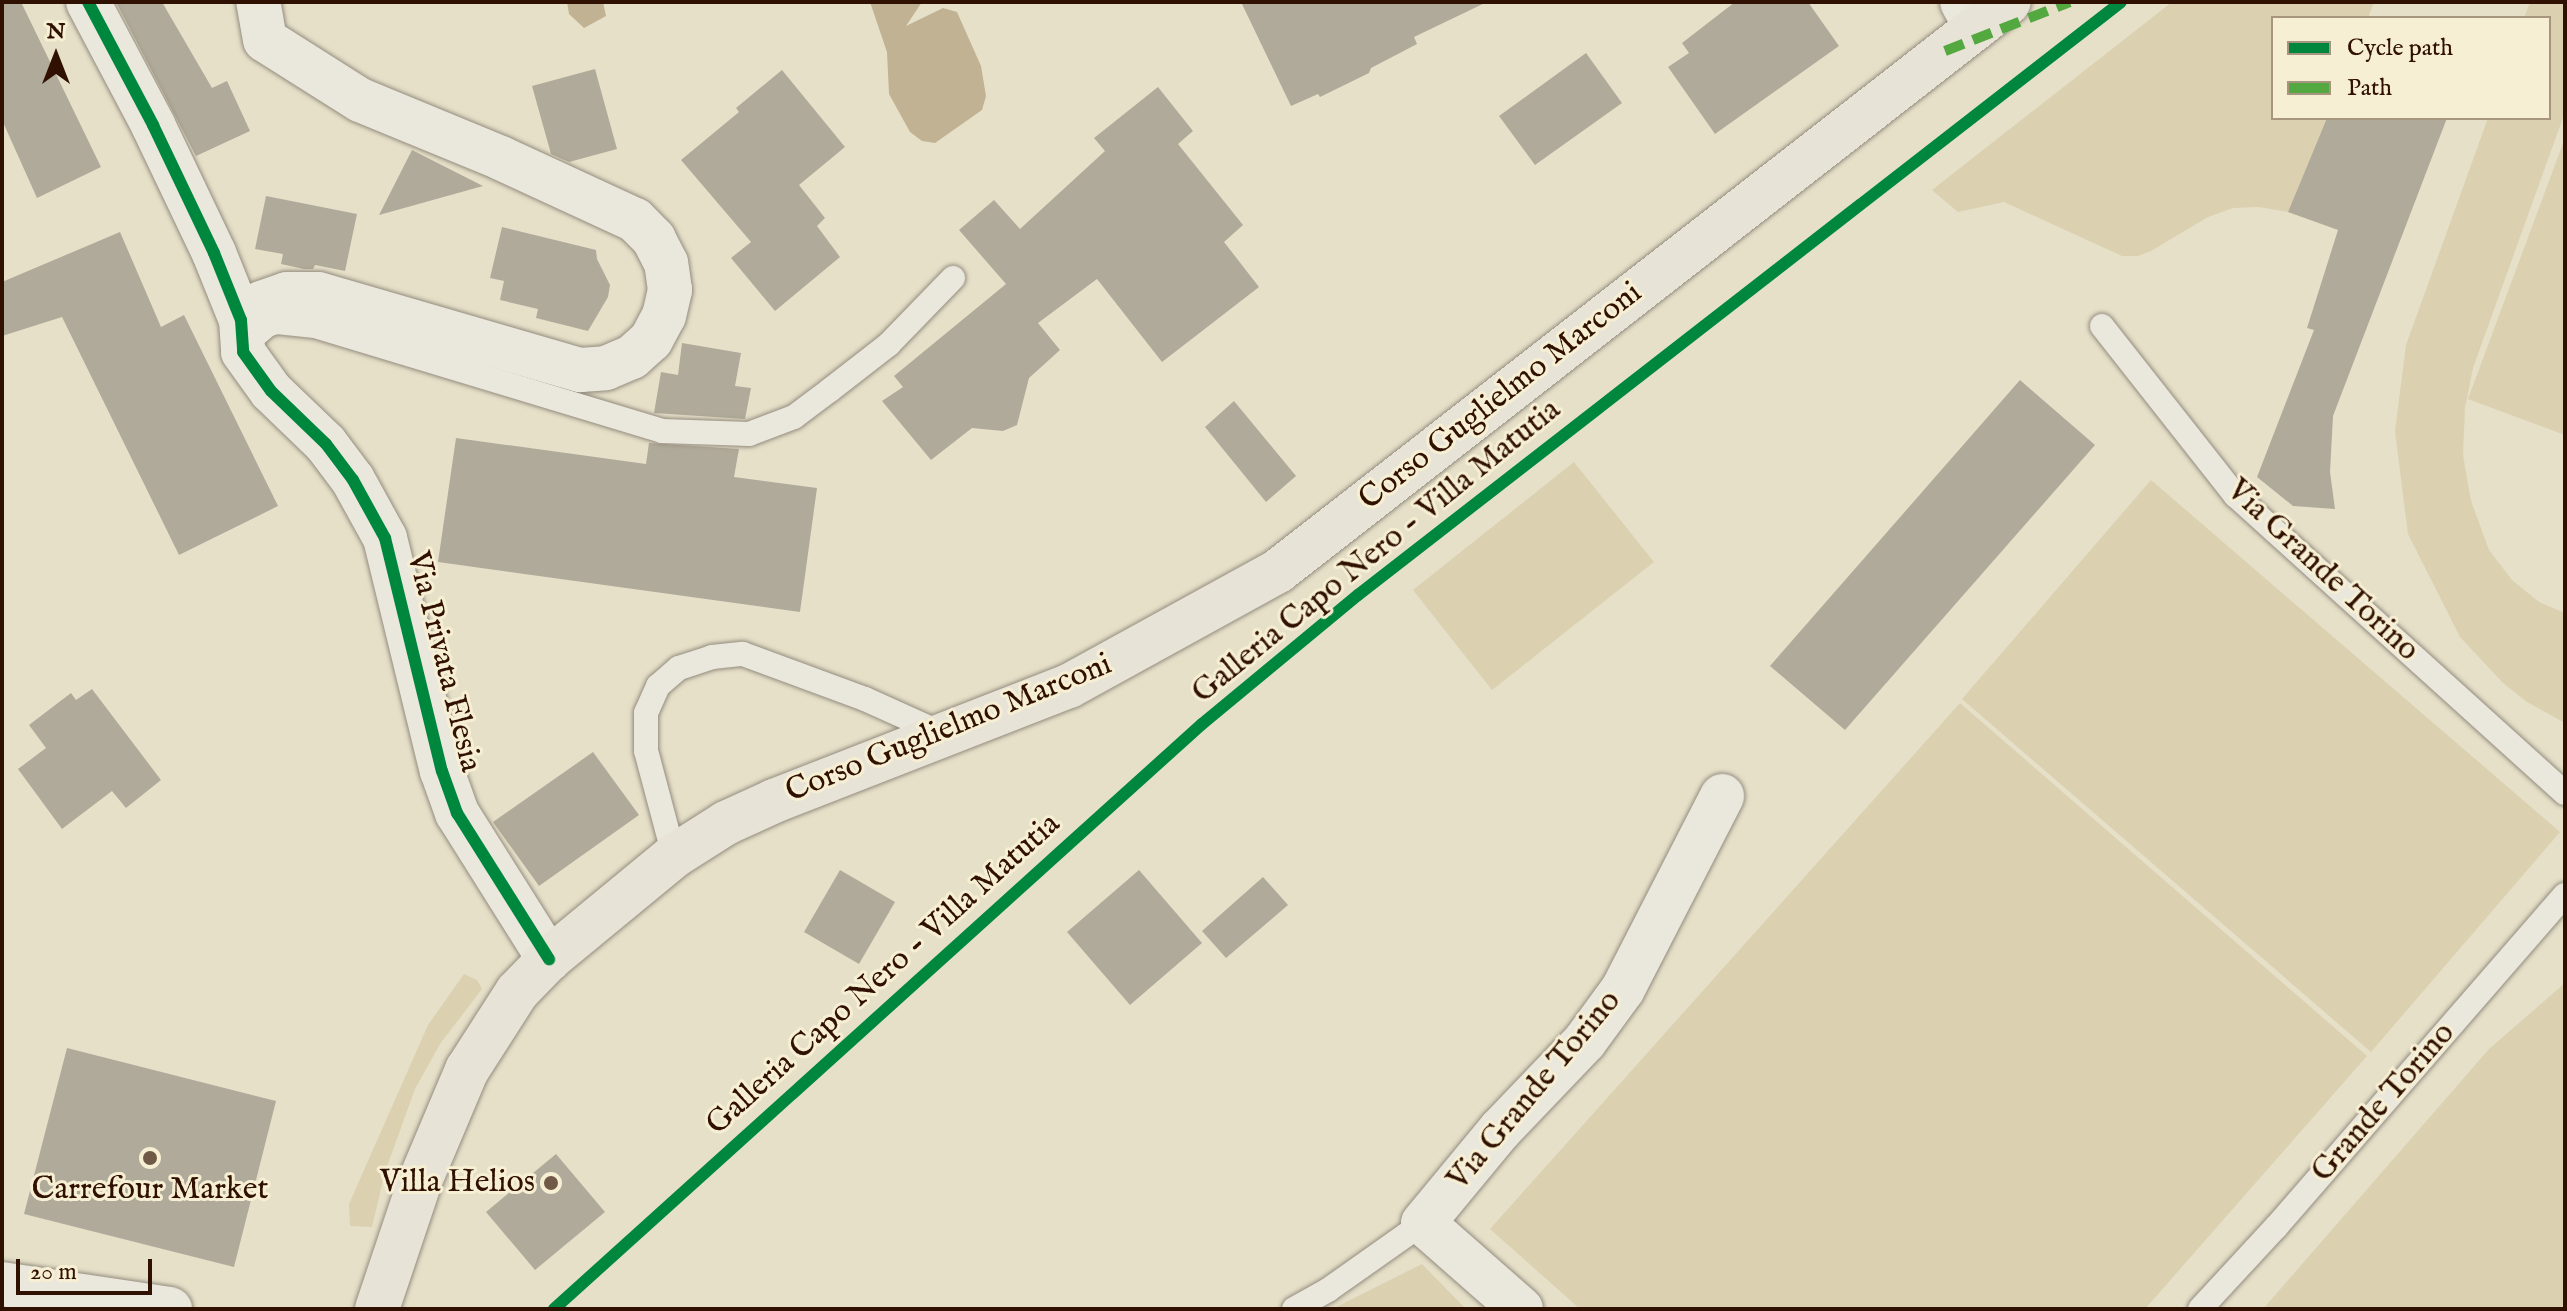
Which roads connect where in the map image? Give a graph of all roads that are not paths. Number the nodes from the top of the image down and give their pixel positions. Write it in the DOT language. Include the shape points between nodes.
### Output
graph roads {
  1 [pos="88,2"];
  2 [pos="258,2"];
  3 [pos="1983,10"];
  4 [pos="953,278"];
  5 [pos="2102,326"];
  6 [pos="242,336"];
  7 [pos="947,736"];
  8 [pos="2565,793"];
  9 [pos="1722,796"];
  10 [pos="674,856"];
  11 [pos="2565,895"];
  12 [pos="549,959"];
  13 [pos="1423,1223"];
  14 [pos="2,1284"];
  15 [pos="170,1309"];
  16 [pos="377,1309"];
  17 [pos="1294,1309"];
  18 [pos="1521,1309"];
  19 [pos="2200,1309"];
  1 -- 6 [label="street, Via Privata Flesia" via="153,125"];
  2 -- 6 [label="street" via="265,40 360,100 635,220 660,251 670,290 651,340 632,357 606,368 580,370 318,294 287,294 261,303"];
  3 -- 7 [label="main road, Corso Guglielmo Marconi" via="1278,571 1069,686"];
  4 -- 6 [label="lane" via="889,344 830,390 794,417 749,434 662,431 315,326 287,321 267,325 249,338"];
  5 -- 8 [label="lane, Via Grande Torino" via="2236,496"];
  6 -- 12 [label="street, Via Privata Flesia" via="271,391 326,444 385,538 457,813"];
  7 -- 10 [label="main road, Corso Guglielmo Marconi" via="774,801"];
  7 -- 10 [label="lane" via="743,654 679,668 658,686 646,713 646,751"];
  9 -- 13 [label="street, Via Grande Torino" via="1623,989 1585,1041 1500,1130"];
  10 -- 12 [label="main road, Corso Guglielmo Marconi"];
  11 -- 19 [label="lane, Grande Torino"];
  12 -- 16 [label="main road, Corso Guglielmo Marconi" via="517,992 467,1070 420,1181"];
  13 -- 17 [label="lane"];
  13 -- 18 [label="street, Via Grande Torino"];
  14 -- 15 [label="street"];
}
